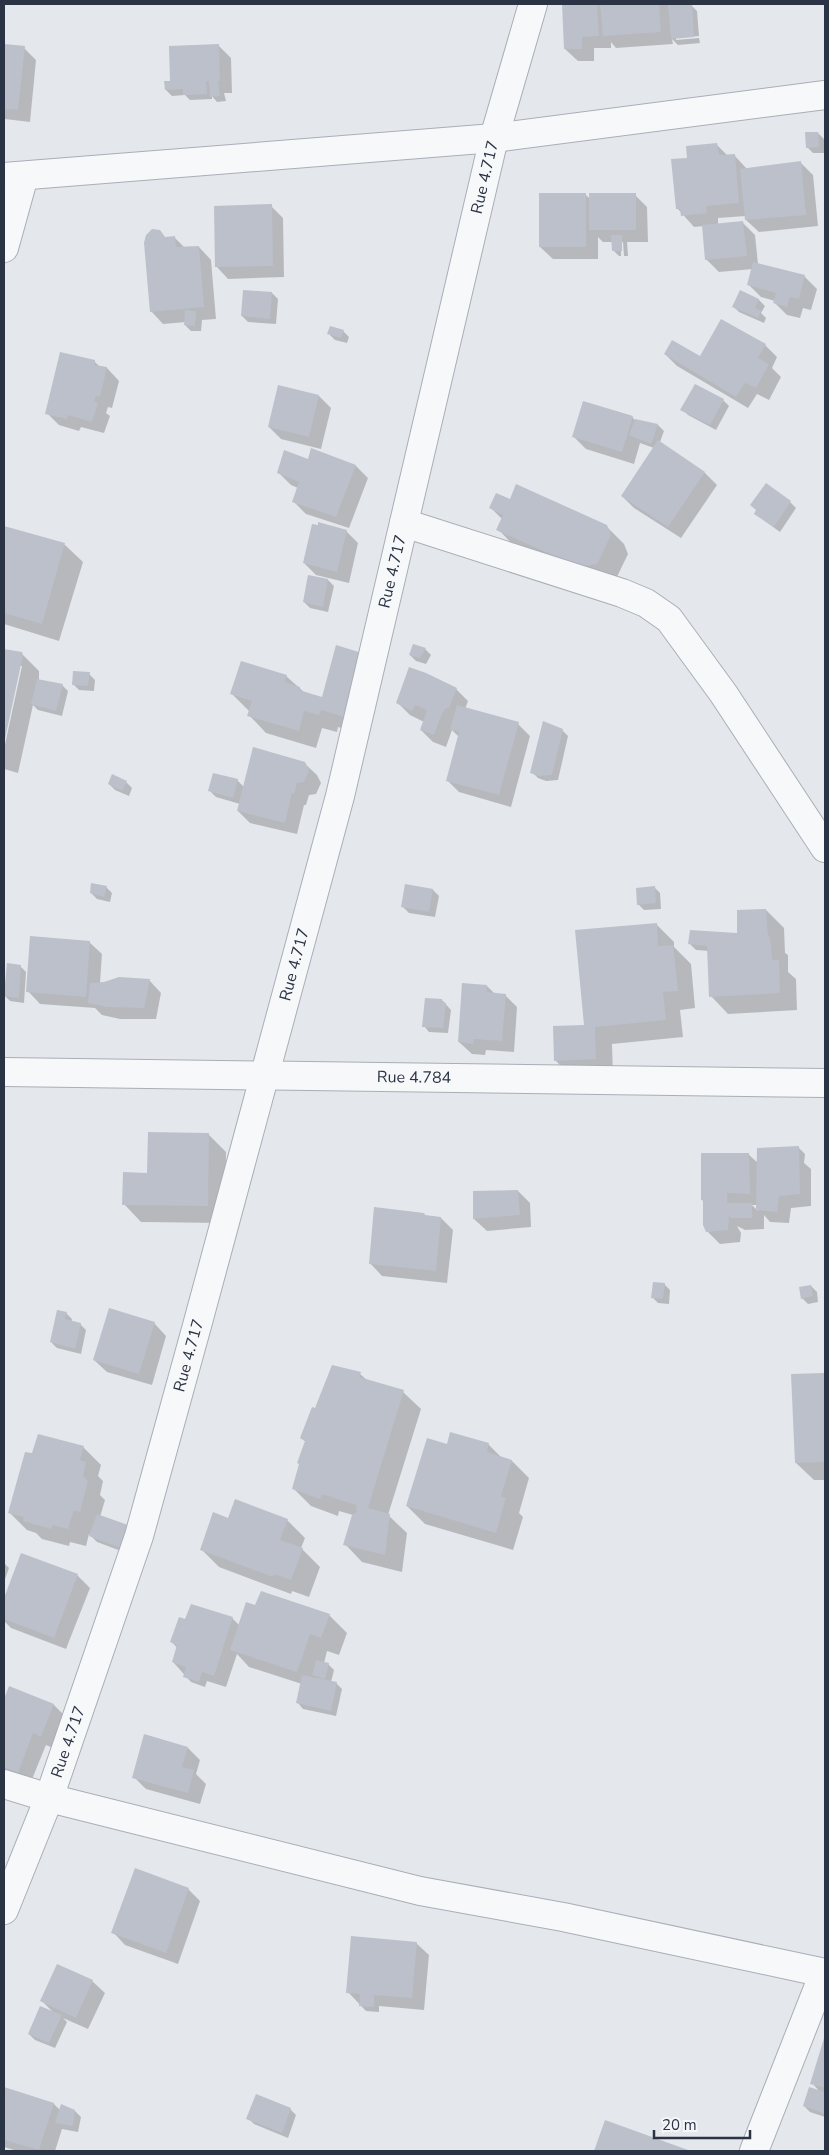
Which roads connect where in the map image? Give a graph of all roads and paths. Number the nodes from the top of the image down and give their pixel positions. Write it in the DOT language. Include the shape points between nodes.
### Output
graph roads {
  1 [pos="533,4"];
  2 [pos="825,95"];
  3 [pos="494,138"];
  4 [pos="14,177"];
  5 [pos="4,248"];
  6 [pos="404,523"];
  7 [pos="825,848"];
  8 [pos="4,1072"];
  9 [pos="265,1075"];
  10 [pos="825,1083"];
  11 [pos="4,1784"];
  12 [pos="49,1798"];
  13 [pos="4,1910"];
  14 [pos="825,1973"];
  15 [pos="754,2151"];
  1 -- 3 [label="street, Rue 4.717"];
  2 -- 3 [label="street"];
  3 -- 4 [label="street"];
  3 -- 6 [label="street, Rue 4.717"];
  4 -- 5 [label="street"];
  6 -- 7 [label="street" via="622,593 646,602 669,619 723,693"];
  6 -- 9 [label="street, Rue 4.717" via="340,796"];
  8 -- 9 [label="street, Rue 4.784"];
  9 -- 10 [label="street, Rue 4.784"];
  9 -- 12 [label="street, Rue 4.717" via="139,1536"];
  11 -- 12 [label="street"];
  12 -- 13 [label="street, Rue 4.717"];
  12 -- 14 [label="street" via="420,1891 563,1917"];
  14 -- 15 [label="street"];
}
